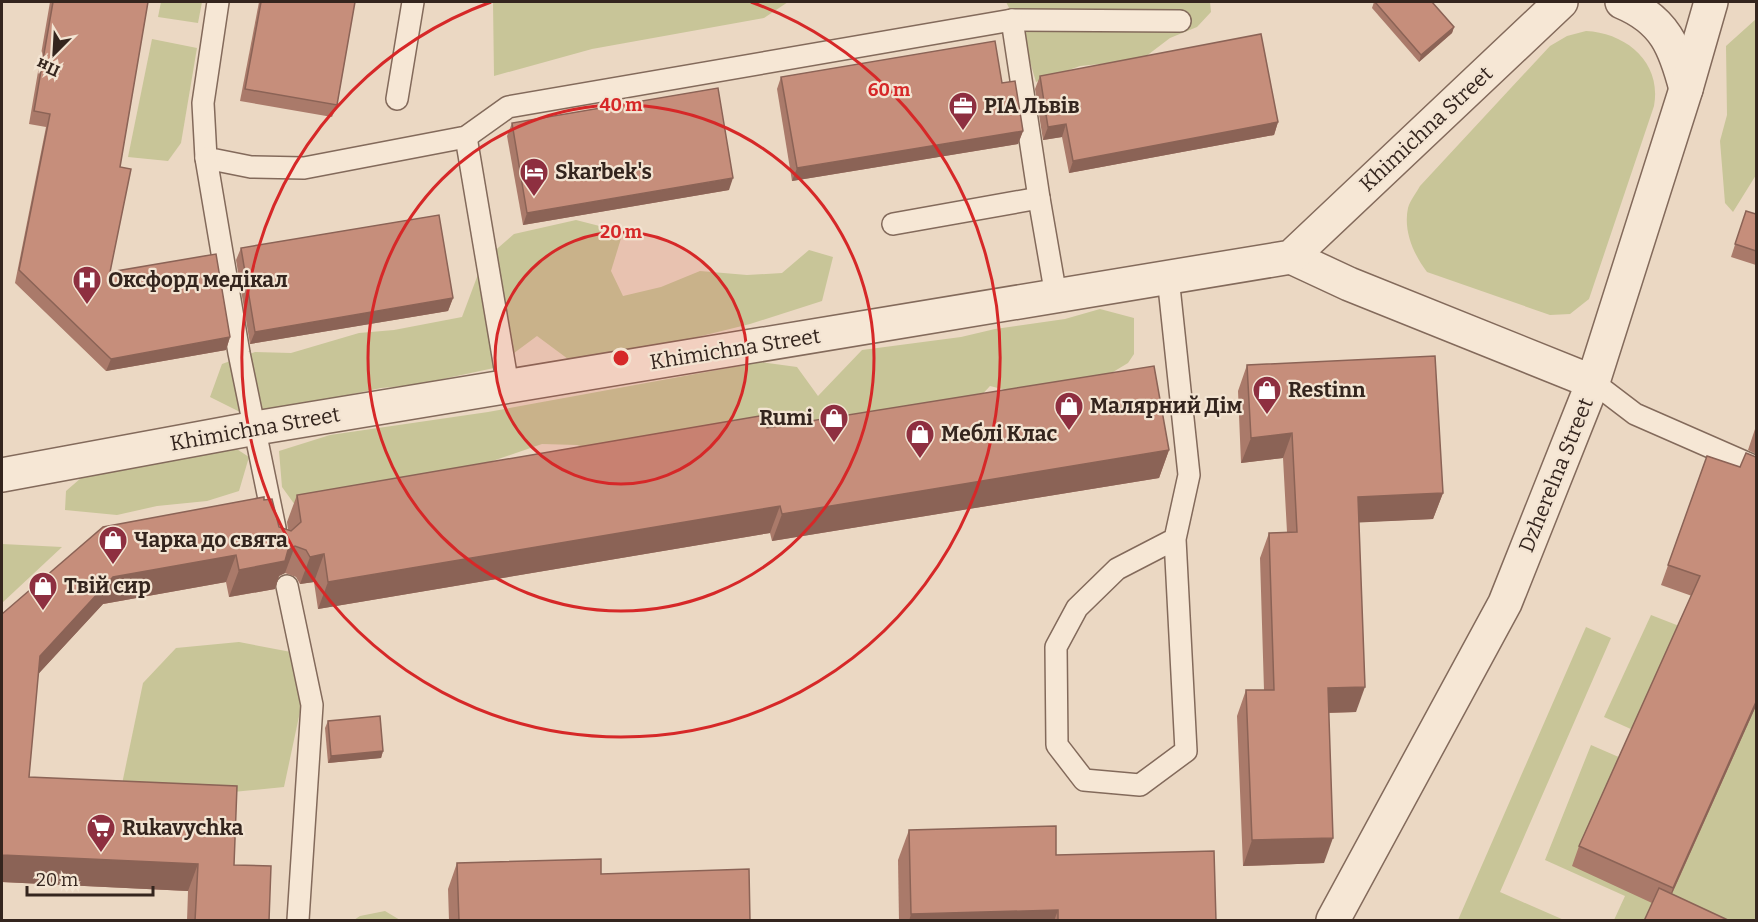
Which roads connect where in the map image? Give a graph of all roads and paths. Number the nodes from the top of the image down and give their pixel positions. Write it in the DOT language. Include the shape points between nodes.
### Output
graph roads {
  1 [pos="218,2"];
  2 [pos="413,2"];
  3 [pos="1561,2"];
  4 [pos="1622,2"];
  5 [pos="1711,2"];
  6 [pos="1012,20"];
  7 [pos="1180,21"];
  8 [pos="1686,89"];
  9 [pos="397,99"];
  10 [pos="466,137"];
  11 [pos="206,158"];
  12 [pos="1039,198"];
  13 [pos="893,224"];
  14 [pos="1291,257"];
  15 [pos="1168,277"];
  16 [pos="1056,296"];
  17 [pos="1593,382"];
  18 [pos="508,386"];
  19 [pos="256,428"];
  20 [pos="1756,466"];
  21 [pos="2,475"];
  22 [pos="1174,539"];
  23 [pos="279,546"];
  24 [pos="287,586"];
  25 [pos="298,921"];
  26 [pos="1333,921"];
  1 -- 11 [label="lane" via="203,103"];
  2 -- 9 [label="lane"];
  3 -- 14 [label="street, Khimichna Street"];
  4 -- 8 [label="street" via="1650,17 1665,33 1678,58"];
  5 -- 8 [label="street, Dzherelna Street"];
  6 -- 7 [label="lane"];
  6 -- 10 [label="lane" via="508,107"];
  6 -- 12 [label="lane"];
  8 -- 17 [label="street, Dzherelna Street"];
  10 -- 11 [label="lane" via="304,168 251,167"];
  10 -- 18 [label="lane"];
  11 -- 19 [label="lane" via="239,354"];
  12 -- 13 [label="lane"];
  12 -- 16 [label="lane"];
  14 -- 15 [label="street, Khimichna Street"];
  14 -- 17 [label="street"];
  15 -- 16 [label="street, Khimichna Street"];
  15 -- 22 [label="lane" via="1189,475"];
  16 -- 18 [label="street, Khimichna Street"];
  17 -- 20 [label="lane" via="1635,414"];
  17 -- 26 [label="street, Dzherelna Street" via="1505,603"];
  18 -- 19 [label="street, Khimichna Street"];
  19 -- 21 [label="street, Khimichna Street"];
  19 -- 23 [label="lane"];
  22 -- 22 [label="lane" via="1186,750 1140,785 1084,780 1057,745 1056,647 1077,608 1117,569"];
  24 -- 25 [label="lane" via="312,705"];
}
